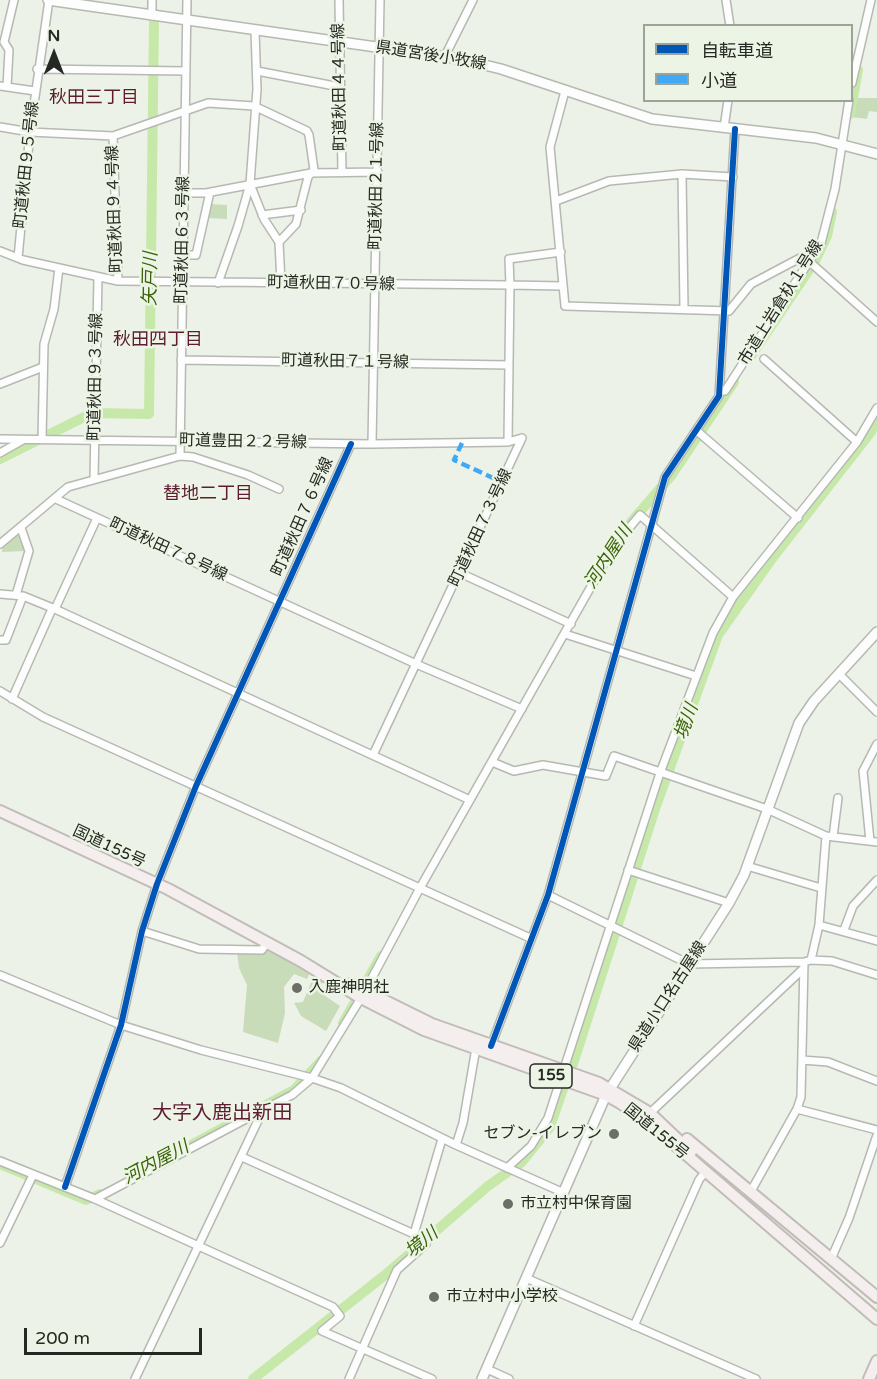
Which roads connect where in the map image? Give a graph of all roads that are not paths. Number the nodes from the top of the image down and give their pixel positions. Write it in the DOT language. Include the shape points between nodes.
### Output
graph roads {
  1 [pos="14,0"];
  2 [pos="49,0"];
  3 [pos="152,0"];
  4 [pos="187,0"];
  5 [pos="339,0"];
  6 [pos="380,0"];
  7 [pos="473,0"];
  8 [pos="726,0"];
  9 [pos="871,0"];
  10 [pos="152,16"];
  11 [pos="186,21"];
  12 [pos="730,24"];
  13 [pos="255,31"];
  14 [pos="2,42"];
  15 [pos="339,42"];
  16 [pos="379,48"];
  17 [pos="445,56"];
  18 [pos="38,69"];
  19 [pos="186,70"];
  20 [pos="257,71"];
  21 [pos="853,79"];
  22 [pos="4,86"];
  23 [pos="340,87"];
  24 [pos="565,91"];
  25 [pos="35,92"];
  26 [pos="728,102"];
  27 [pos="849,102"];
  28 [pos="254,106"];
  29 [pos="185,110"];
  30 [pos="0,127"];
  31 [pos="724,128"];
  32 [pos="735,129"];
  33 [pos="30,132"];
  34 [pos="113,136"];
  35 [pos="842,142"];
  36 [pos="877,154"];
  37 [pos="378,172"];
  38 [pos="311,173"];
  39 [pos="342,173"];
  40 [pos="682,174"];
  41 [pos="733,177"];
  42 [pos="250,184"];
  43 [pos="210,192"];
  44 [pos="184,193"];
  45 [pos="556,201"];
  46 [pos="301,210"];
  47 [pos="262,214"];
  48 [pos="279,242"];
  49 [pos="0,251"];
  50 [pos="561,252"];
  51 [pos="183,255"];
  52 [pos="18,258"];
  53 [pos="811,262"];
  54 [pos="59,268"];
  55 [pos="98,277"];
  56 [pos="118,281"];
  57 [pos="183,282"];
  58 [pos="218,283"];
  59 [pos="281,283"];
  60 [pos="376,284"];
  61 [pos="510,285"];
  62 [pos="563,286"];
  63 [pos="684,309"];
  64 [pos="725,311"];
  65 [pos="877,322"];
  66 [pos="764,359"];
  67 [pos="182,362"];
  68 [pos="374,365"];
  69 [pos="43,367"];
  70 [pos="509,367"];
  71 [pos="0,384"];
  72 [pos="721,391"];
  73 [pos="877,408"];
  74 [pos="697,431"];
  75 [pos="522,438"];
  76 [pos="0,439"];
  77 [pos="23,440"];
  78 [pos="42,440"];
  79 [pos="94,440"];
  80 [pos="180,441"];
  81 [pos="508,442"];
  82 [pos="857,442"];
  83 [pos="351,444"];
  84 [pos="372,444"];
  85 [pos="0,453"];
  86 [pos="180,456"];
  87 [pos="94,478"];
  88 [pos="279,489"];
  89 [pos="56,499"];
  90 [pos="97,518"];
  91 [pos="798,518"];
  92 [pos="652,526"];
  93 [pos="21,528"];
  94 [pos="0,544"];
  95 [pos="460,573"];
  96 [pos="0,594"];
  97 [pos="20,596"];
  98 [pos="733,597"];
  99 [pos="279,601"];
  100 [pos="53,609"];
  101 [pos="571,624"];
  102 [pos="877,632"];
  103 [pos="565,634"];
  104 [pos="0,640"];
  105 [pos="617,652"];
  106 [pos="416,664"];
  107 [pos="839,674"];
  108 [pos="696,676"];
  109 [pos="0,691"];
  110 [pos="238,693"];
  111 [pos="13,700"];
  112 [pos="522,709"];
  113 [pos="877,712"];
  114 [pos="877,744"];
  115 [pos="373,755"];
  116 [pos="492,762"];
  117 [pos="584,771"];
  118 [pos="664,774"];
  119 [pos="196,786"];
  120 [pos="838,798"];
  121 [pos="470,800"];
  122 [pos="767,809"];
  123 [pos="0,811"];
  124 [pos="830,836"];
  125 [pos="873,841"];
  126 [pos="747,866"];
  127 [pos="628,870"];
  128 [pos="877,880"];
  129 [pos="157,884"];
  130 [pos="420,888"];
  131 [pos="821,888"];
  132 [pos="548,895"];
  133 [pos="729,903"];
  134 [pos="819,925"];
  135 [pos="609,927"];
  136 [pos="844,930"];
  137 [pos="142,931"];
  138 [pos="530,938"];
  139 [pos="877,941"];
  140 [pos="267,942"];
  141 [pos="689,964"];
  142 [pos="806,964"];
  143 [pos="0,975"];
  144 [pos="877,975"];
  145 [pos="363,994"];
  146 [pos="121,1025"];
  147 [pos="490,1046"];
  148 [pos="476,1048"];
  149 [pos="802,1060"];
  150 [pos="562,1075"];
  151 [pos="312,1078"];
  152 [pos="877,1080"];
  153 [pos="608,1091"];
  154 [pos="797,1109"];
  155 [pos="263,1110"];
  156 [pos="650,1113"];
  157 [pos="662,1122"];
  158 [pos="877,1133"];
  159 [pos="442,1139"];
  160 [pos="456,1145"];
  161 [pos="242,1157"];
  162 [pos="0,1161"];
  163 [pos="507,1167"];
  164 [pos="705,1172"];
  165 [pos="33,1175"];
  166 [pos="721,1186"];
  167 [pos="65,1187"];
  168 [pos="751,1191"];
  169 [pos="564,1193"];
  170 [pos="96,1199"];
  171 [pos="749,1207"];
  172 [pos="414,1234"];
  173 [pos="0,1243"];
  174 [pos="198,1245"];
  175 [pos="831,1259"];
  176 [pos="526,1278"];
  177 [pos="877,1297"];
  178 [pos="877,1314"];
  179 [pos="877,1319"];
  180 [pos="634,1326"];
  181 [pos="877,1327"];
  182 [pos="363,1348"];
  183 [pos="877,1361"];
  184 [pos="487,1369"];
  185 [pos="135,1379"];
  186 [pos="349,1379"];
  187 [pos="432,1379"];
  188 [pos="482,1379"];
  189 [pos="509,1379"];
  190 [pos="756,1379"];
  191 [pos="869,1379"];
  1 -- 14 [label="street"];
  2 -- 10 [label="main road, 県道宮後小牧線"];
  2 -- 18 [label="street, 町道秋田９５号線"];
  3 -- 10 [label="street"];
  4 -- 11 [label="street, 町道秋田６３号線"];
  5 -- 15 [label="street, 町道秋田４４号線"];
  6 -- 16 [label="street, 町道秋田２１号線"];
  7 -- 17 [label="street"];
  8 -- 12 [label="street"];
  9 -- 21 [label="street"];
  10 -- 11 [label="main road, 県道宮後小牧線"];
  11 -- 13 [label="main road, 県道宮後小牧線"];
  11 -- 19 [label="street, 町道秋田６３号線"];
  13 -- 15 [label="main road, 県道宮後小牧線"];
  13 -- 20 [label="street"];
  14 -- 22 [label="street" via="9,50"];
  15 -- 16 [label="main road, 県道宮後小牧線"];
  15 -- 23 [label="street, 町道秋田４４号線"];
  16 -- 17 [label="main road, 県道宮後小牧線"];
  16 -- 37 [label="street, 町道秋田２１号線"];
  17 -- 24 [label="main road, 県道宮後小牧線" via="501,69"];
  18 -- 19 [label="street"];
  18 -- 25 [label="street, 町道秋田９５号線"];
  19 -- 29 [label="street, 町道秋田６３号線"];
  20 -- 23 [label="street"];
  20 -- 28 [label="street"];
  22 -- 25 [label="street"];
  23 -- 39 [label="street, 町道秋田４４号線"];
  24 -- 31 [label="main road, 県道宮後小牧線" via="647,118"];
  24 -- 45 [label="street" via="550,147"];
  25 -- 33 [label="street, 町道秋田９５号線"];
  26 -- 31 [label="street"];
  27 -- 35 [label="street, 市道上岩倉杁１号線"];
  28 -- 29 [label="street" via="208,103"];
  28 -- 38 [label="street" via="307,131 314,170"];
  28 -- 42 [label="street"];
  29 -- 34 [label="street"];
  29 -- 44 [label="street, 町道秋田６３号線"];
  30 -- 33 [label="street"];
  31 -- 32 [label="main road, 県道宮後小牧線"];
  32 -- 35 [label="main road, 県道宮後小牧線"];
  32 -- 41 [label="street"];
  33 -- 34 [label="street"];
  33 -- 52 [label="street, 町道秋田９５号線"];
  34 -- 56 [label="street, 町道秋田９４号線"];
  35 -- 36 [label="main road, 県道宮後小牧線"];
  35 -- 53 [label="street, 市道上岩倉杁１号線" via="825,232"];
  37 -- 39 [label="street"];
  37 -- 60 [label="street, 町道秋田２１号線"];
  38 -- 39 [label="street"];
  38 -- 42 [label="street"];
  38 -- 46 [label="street"];
  40 -- 41 [label="street"];
  40 -- 45 [label="street" via="609,182"];
  40 -- 63 [label="street"];
  41 -- 64 [label="street"];
  42 -- 43 [label="street"];
  42 -- 47 [label="street"];
  42 -- 58 [label="street"];
  43 -- 44 [label="street"];
  43 -- 51 [label="street" via="196,255"];
  44 -- 51 [label="street, 町道秋田６３号線"];
  45 -- 50 [label="street"];
  46 -- 47 [label="street"];
  46 -- 48 [label="street" via="296,224"];
  47 -- 48 [label="street"];
  48 -- 59 [label="street"];
  49 -- 52 [label="street, 町道秋田７０号線"];
  50 -- 61 [label="street" via="509,258"];
  50 -- 62 [label="street"];
  51 -- 57 [label="street, 町道秋田６３号線"];
  52 -- 54 [label="street, 町道秋田７０号線"];
  53 -- 64 [label="street" via="795,259 757,280 733,309"];
  53 -- 65 [label="street"];
  53 -- 72 [label="street, 市道上岩倉杁１号線" via="725,391"];
  54 -- 55 [label="street, 町道秋田７０号線"];
  54 -- 69 [label="street"];
  55 -- 56 [label="street, 町道秋田７０号線"];
  55 -- 79 [label="street, 町道秋田９３号線"];
  56 -- 57 [label="street, 町道秋田７０号線"];
  57 -- 58 [label="street, 町道秋田７０号線"];
  57 -- 67 [label="street, 町道秋田６３号線"];
  58 -- 59 [label="street, 町道秋田７０号線"];
  59 -- 60 [label="street, 町道秋田７０号線"];
  60 -- 61 [label="street, 町道秋田７０号線"];
  60 -- 68 [label="street, 町道秋田２１号線"];
  61 -- 62 [label="street, 町道秋田７０号線"];
  61 -- 70 [label="street"];
  62 -- 63 [label="street" via="565,306"];
  63 -- 64 [label="street"];
  64 -- 72 [label="street"];
  66 -- 82 [label="street"];
  67 -- 68 [label="street, 町道秋田７１号線"];
  67 -- 80 [label="street, 町道秋田６３号線"];
  68 -- 70 [label="street, 町道秋田７１号線"];
  68 -- 84 [label="street, 町道秋田２１号線"];
  69 -- 71 [label="street"];
  69 -- 78 [label="street"];
  70 -- 81 [label="street"];
  72 -- 74 [label="street, 市道上岩倉杁１号線"];
  73 -- 82 [label="street"];
  74 -- 91 [label="street"];
  74 -- 92 [label="street, 市道上岩倉杁１号線" via="665,477"];
  75 -- 81 [label="street, 町道豊田２２号線"];
  75 -- 95 [label="street, 町道秋田７３号線"];
  76 -- 77 [label="street, 町道豊田２２号線"];
  77 -- 78 [label="street, 町道豊田２２号線"];
  77 -- 85 [label="street"];
  78 -- 79 [label="street, 町道豊田２２号線"];
  79 -- 80 [label="street, 町道豊田２２号線"];
  79 -- 87 [label="street, 町道秋田９３号線"];
  80 -- 83 [label="street, 町道豊田２２号線"];
  80 -- 86 [label="street, 町道秋田６３号線"];
  81 -- 84 [label="street, 町道豊田２２号線"];
  82 -- 91 [label="street"];
  83 -- 84 [label="street, 町道豊田２２号線"];
  83 -- 99 [label="street, 町道秋田７６号線"];
  86 -- 87 [label="street"];
  86 -- 88 [label="street" via="248,475"];
  87 -- 89 [label="street" via="68,488"];
  89 -- 90 [label="street, 町道秋田７８号線"];
  89 -- 93 [label="street"];
  90 -- 99 [label="street, 町道秋田７８号線"];
  90 -- 100 [label="street"];
  91 -- 98 [label="street"];
  92 -- 98 [label="street"];
  92 -- 101 [label="street" via="640,515 614,546"];
  92 -- 105 [label="street, 市道上岩倉杁１号線"];
  93 -- 94 [label="street"];
  93 -- 97 [label="street" via="29,551"];
  95 -- 101 [label="street"];
  95 -- 106 [label="street, 町道秋田７３号線"];
  96 -- 97 [label="street"];
  97 -- 100 [label="street"];
  97 -- 104 [label="street" via="6,640"];
  98 -- 108 [label="street"];
  99 -- 106 [label="street, 町道秋田７８号線"];
  99 -- 110 [label="street, 町道秋田７６号線"];
  100 -- 110 [label="street"];
  100 -- 111 [label="street"];
  101 -- 103 [label="street"];
  102 -- 107 [label="main road, 県道小口名古屋線"];
  103 -- 105 [label="street"];
  103 -- 112 [label="street"];
  105 -- 108 [label="street"];
  105 -- 117 [label="street, 市道上岩倉杁１号線"];
  106 -- 112 [label="street, 町道秋田７８号線"];
  106 -- 115 [label="street, 町道秋田７３号線"];
  107 -- 113 [label="street"];
  107 -- 122 [label="main road, 県道小口名古屋線" via="799,723"];
  108 -- 118 [label="street"];
  109 -- 111 [label="street"];
  110 -- 115 [label="street"];
  110 -- 119 [label="street, 町道秋田７６号線"];
  111 -- 119 [label="street"];
  112 -- 116 [label="street"];
  114 -- 125 [label="street" via="863,771"];
  115 -- 121 [label="street"];
  116 -- 117 [label="street" via="514,771 543,765"];
  116 -- 121 [label="street"];
  117 -- 118 [label="street" via="606,776 614,756"];
  117 -- 132 [label="street, 市道上岩倉杁１号線"];
  118 -- 122 [label="street"];
  118 -- 127 [label="street"];
  119 -- 129 [label="street, 町道秋田７６号線"];
  119 -- 130 [label="street"];
  120 -- 124 [label="street"];
  121 -- 130 [label="street"];
  122 -- 124 [label="street"];
  122 -- 126 [label="main road, 県道小口名古屋線"];
  123 -- 129 [label="highway, 国道155号 / 155"];
  124 -- 125 [label="street"];
  124 -- 131 [label="street"];
  126 -- 131 [label="street"];
  126 -- 133 [label="main road, 県道小口名古屋線"];
  127 -- 133 [label="street"];
  127 -- 135 [label="street"];
  128 -- 136 [label="street" via="853,906"];
  129 -- 137 [label="street, 町道秋田７６号線"];
  129 -- 140 [label="highway, 国道155号 / 155"];
  130 -- 138 [label="street"];
  130 -- 145 [label="street"];
  131 -- 134 [label="street"];
  132 -- 135 [label="street"];
  132 -- 138 [label="street, 市道上岩倉杁１号線"];
  133 -- 141 [label="main road, 県道小口名古屋線"];
  134 -- 136 [label="street"];
  134 -- 142 [label="street"];
  135 -- 141 [label="street"];
  135 -- 150 [label="street"];
  136 -- 139 [label="street"];
  137 -- 140 [label="street" via="199,949 262,950"];
  137 -- 146 [label="street, 町道秋田７６号線"];
  138 -- 147 [label="street, 市道上岩倉杁１号線"];
  140 -- 145 [label="highway, 国道155号 / 155"];
  141 -- 142 [label="street"];
  141 -- 153 [label="main road, 県道小口名古屋線"];
  142 -- 144 [label="street" via="832,961"];
  142 -- 149 [label="street"];
  142 -- 156 [label="street"];
  143 -- 146 [label="street"];
  145 -- 147 [label="highway, 国道155号 / 155"];
  145 -- 148 [label="highway, 国道155号 / 155" via="424,1030"];
  145 -- 151 [label="street"];
  146 -- 151 [label="street"];
  146 -- 167 [label="street, 町道秋田７６号線"];
  147 -- 150 [label="highway, 国道155号 / 155"];
  148 -- 150 [label="highway, 国道155号 / 155"];
  148 -- 160 [label="street"];
  149 -- 152 [label="street" via="828,1062"];
  149 -- 154 [label="street"];
  150 -- 153 [label="highway, 国道155号 / 155"];
  150 -- 163 [label="street" via="542,1130 531,1146"];
  151 -- 155 [label="street" via="292,1095"];
  151 -- 159 [label="street" via="341,1088"];
  153 -- 156 [label="highway, 国道155号 / 155"];
  153 -- 164 [label="highway, 国道155号 / 155"];
  153 -- 169 [label="main road, 県道小口名古屋線"];
  154 -- 158 [label="street"];
  154 -- 168 [label="street"];
  155 -- 161 [label="street"];
  155 -- 170 [label="street"];
  156 -- 157 [label="highway, 国道155号 / 155"];
  157 -- 168 [label="highway, 155"];
  157 -- 171 [label="highway, 国道155号 / 155"];
  158 -- 175 [label="street"];
  159 -- 160 [label="street"];
  159 -- 172 [label="street"];
  160 -- 163 [label="street"];
  161 -- 172 [label="street"];
  161 -- 174 [label="street"];
  162 -- 165 [label="street"];
  163 -- 169 [label="street"];
  164 -- 166 [label="highway, 国道155号 / 155"];
  164 -- 180 [label="street"];
  165 -- 167 [label="street"];
  165 -- 173 [label="street"];
  166 -- 171 [label="highway, 国道155号 / 155"];
  166 -- 181 [label="highway, 155"];
  167 -- 170 [label="street"];
  168 -- 175 [label="highway, 155"];
  169 -- 176 [label="main road, 県道小口名古屋線"];
  170 -- 174 [label="street"];
  171 -- 178 [label="highway, 国道155号 / 155"];
  171 -- 179 [label="highway, 国道155号 / 155"];
  172 -- 182 [label="street" via="424,1241 397,1270"];
  174 -- 182 [label="street" via="333,1307 340,1316 322,1331"];
  174 -- 185 [label="street"];
  175 -- 177 [label="highway, 155"];
  176 -- 180 [label="street"];
  176 -- 184 [label="main road, 県道小口名古屋線"];
  180 -- 190 [label="street"];
  182 -- 186 [label="street"];
  182 -- 187 [label="street"];
  183 -- 191 [label="highway"];
  184 -- 188 [label="main road, 県道小口名古屋線"];
  184 -- 189 [label="street"];
}
